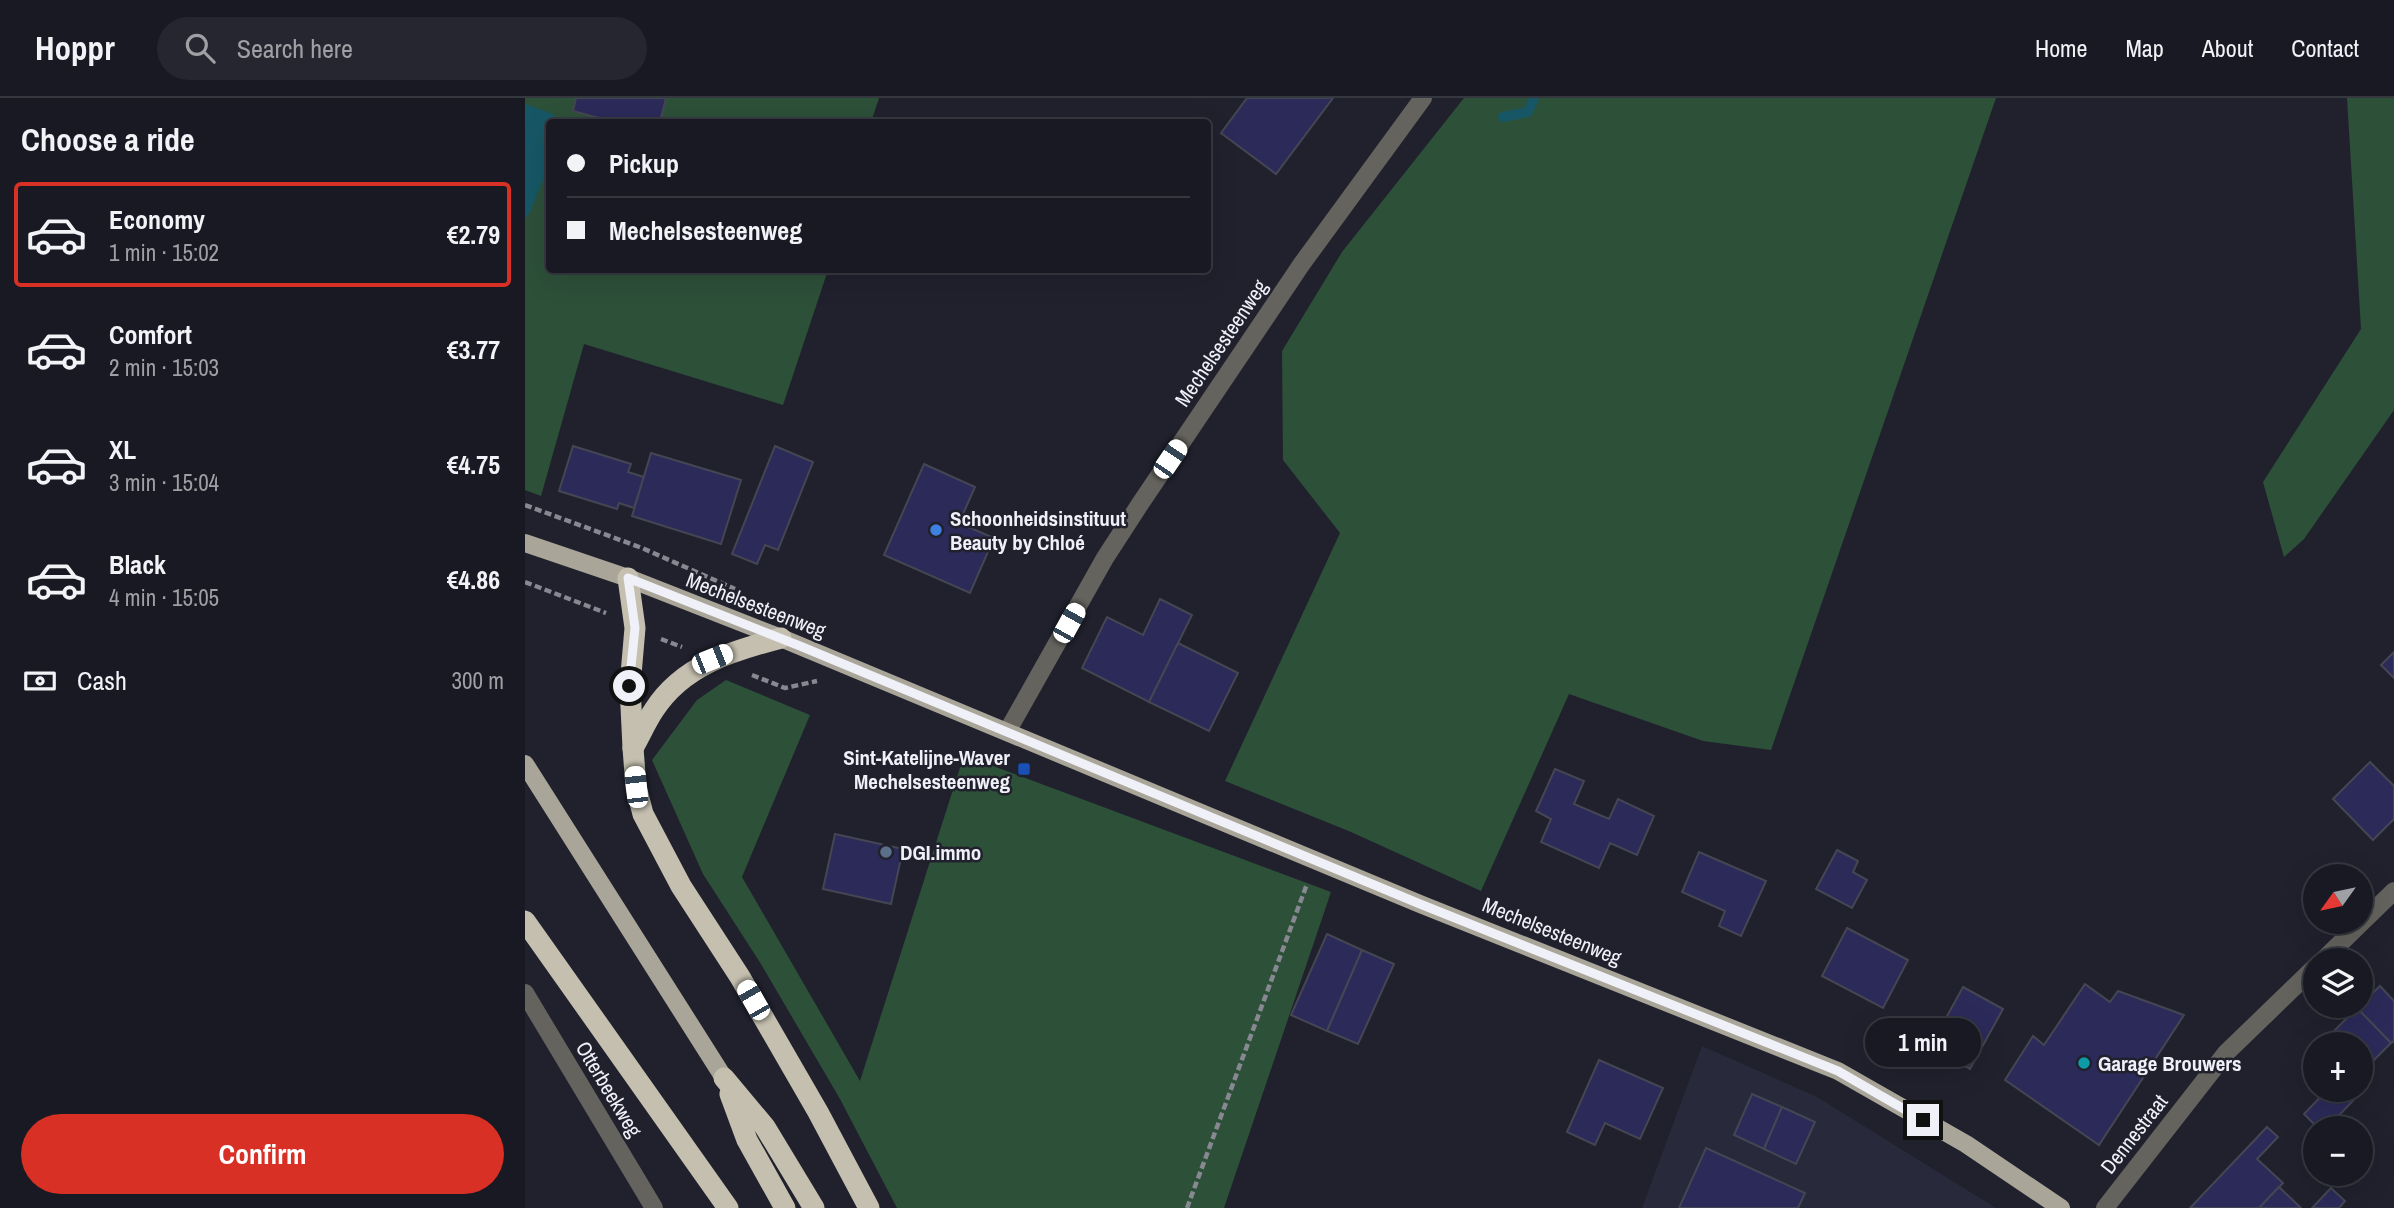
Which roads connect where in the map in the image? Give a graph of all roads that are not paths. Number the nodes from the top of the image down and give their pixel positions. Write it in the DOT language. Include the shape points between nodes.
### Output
graph roads {
  1 [pos="1423,98"];
  2 [pos="525,543"];
  3 [pos="628,578"];
  4 [pos="781,638"];
  5 [pos="1007,732"];
  6 [pos="633,748"];
  7 [pos="525,764"];
  8 [pos="2394,891"];
  9 [pos="525,921"];
  10 [pos="2335,948"];
  11 [pos="2303,979"];
  12 [pos="525,993"];
  13 [pos="724,1078"];
  14 [pos="654,1208"];
  15 [pos="728,1208"];
  16 [pos="785,1208"];
  17 [pos="814,1208"];
  18 [pos="869,1208"];
  19 [pos="2061,1208"];
  20 [pos="2105,1208"];
  1 -- 5 [label="street, Mechelsesteenweg" via="1294,275 1105,558"];
  2 -- 3 [label="main road, Mechelsesteenweg"];
  3 -- 4 [label="main road, Mechelsesteenweg"];
  3 -- 6 [label="highway" via="635,628 629,686"];
  4 -- 5 [label="main road, Mechelsesteenweg"];
  4 -- 6 [label="highway" via="712,659 680,682 656,707"];
  5 -- 19 [label="main road, Mechelsesteenweg" via="1838,1071 1966,1144"];
  6 -- 18 [label="highway" via="643,814 681,886 818,1112"];
  7 -- 13 [label="main road"];
  8 -- 10 [label="street"];
  9 -- 15 [label="highway"];
  11 -- 20 [label="street, Dennestraat" via="2226,1053"];
  12 -- 14 [label="street, Otterbeekweg"];
  13 -- 16 [label="highway" via="747,1140"];
  13 -- 17 [label="highway" via="765,1127"];
}
